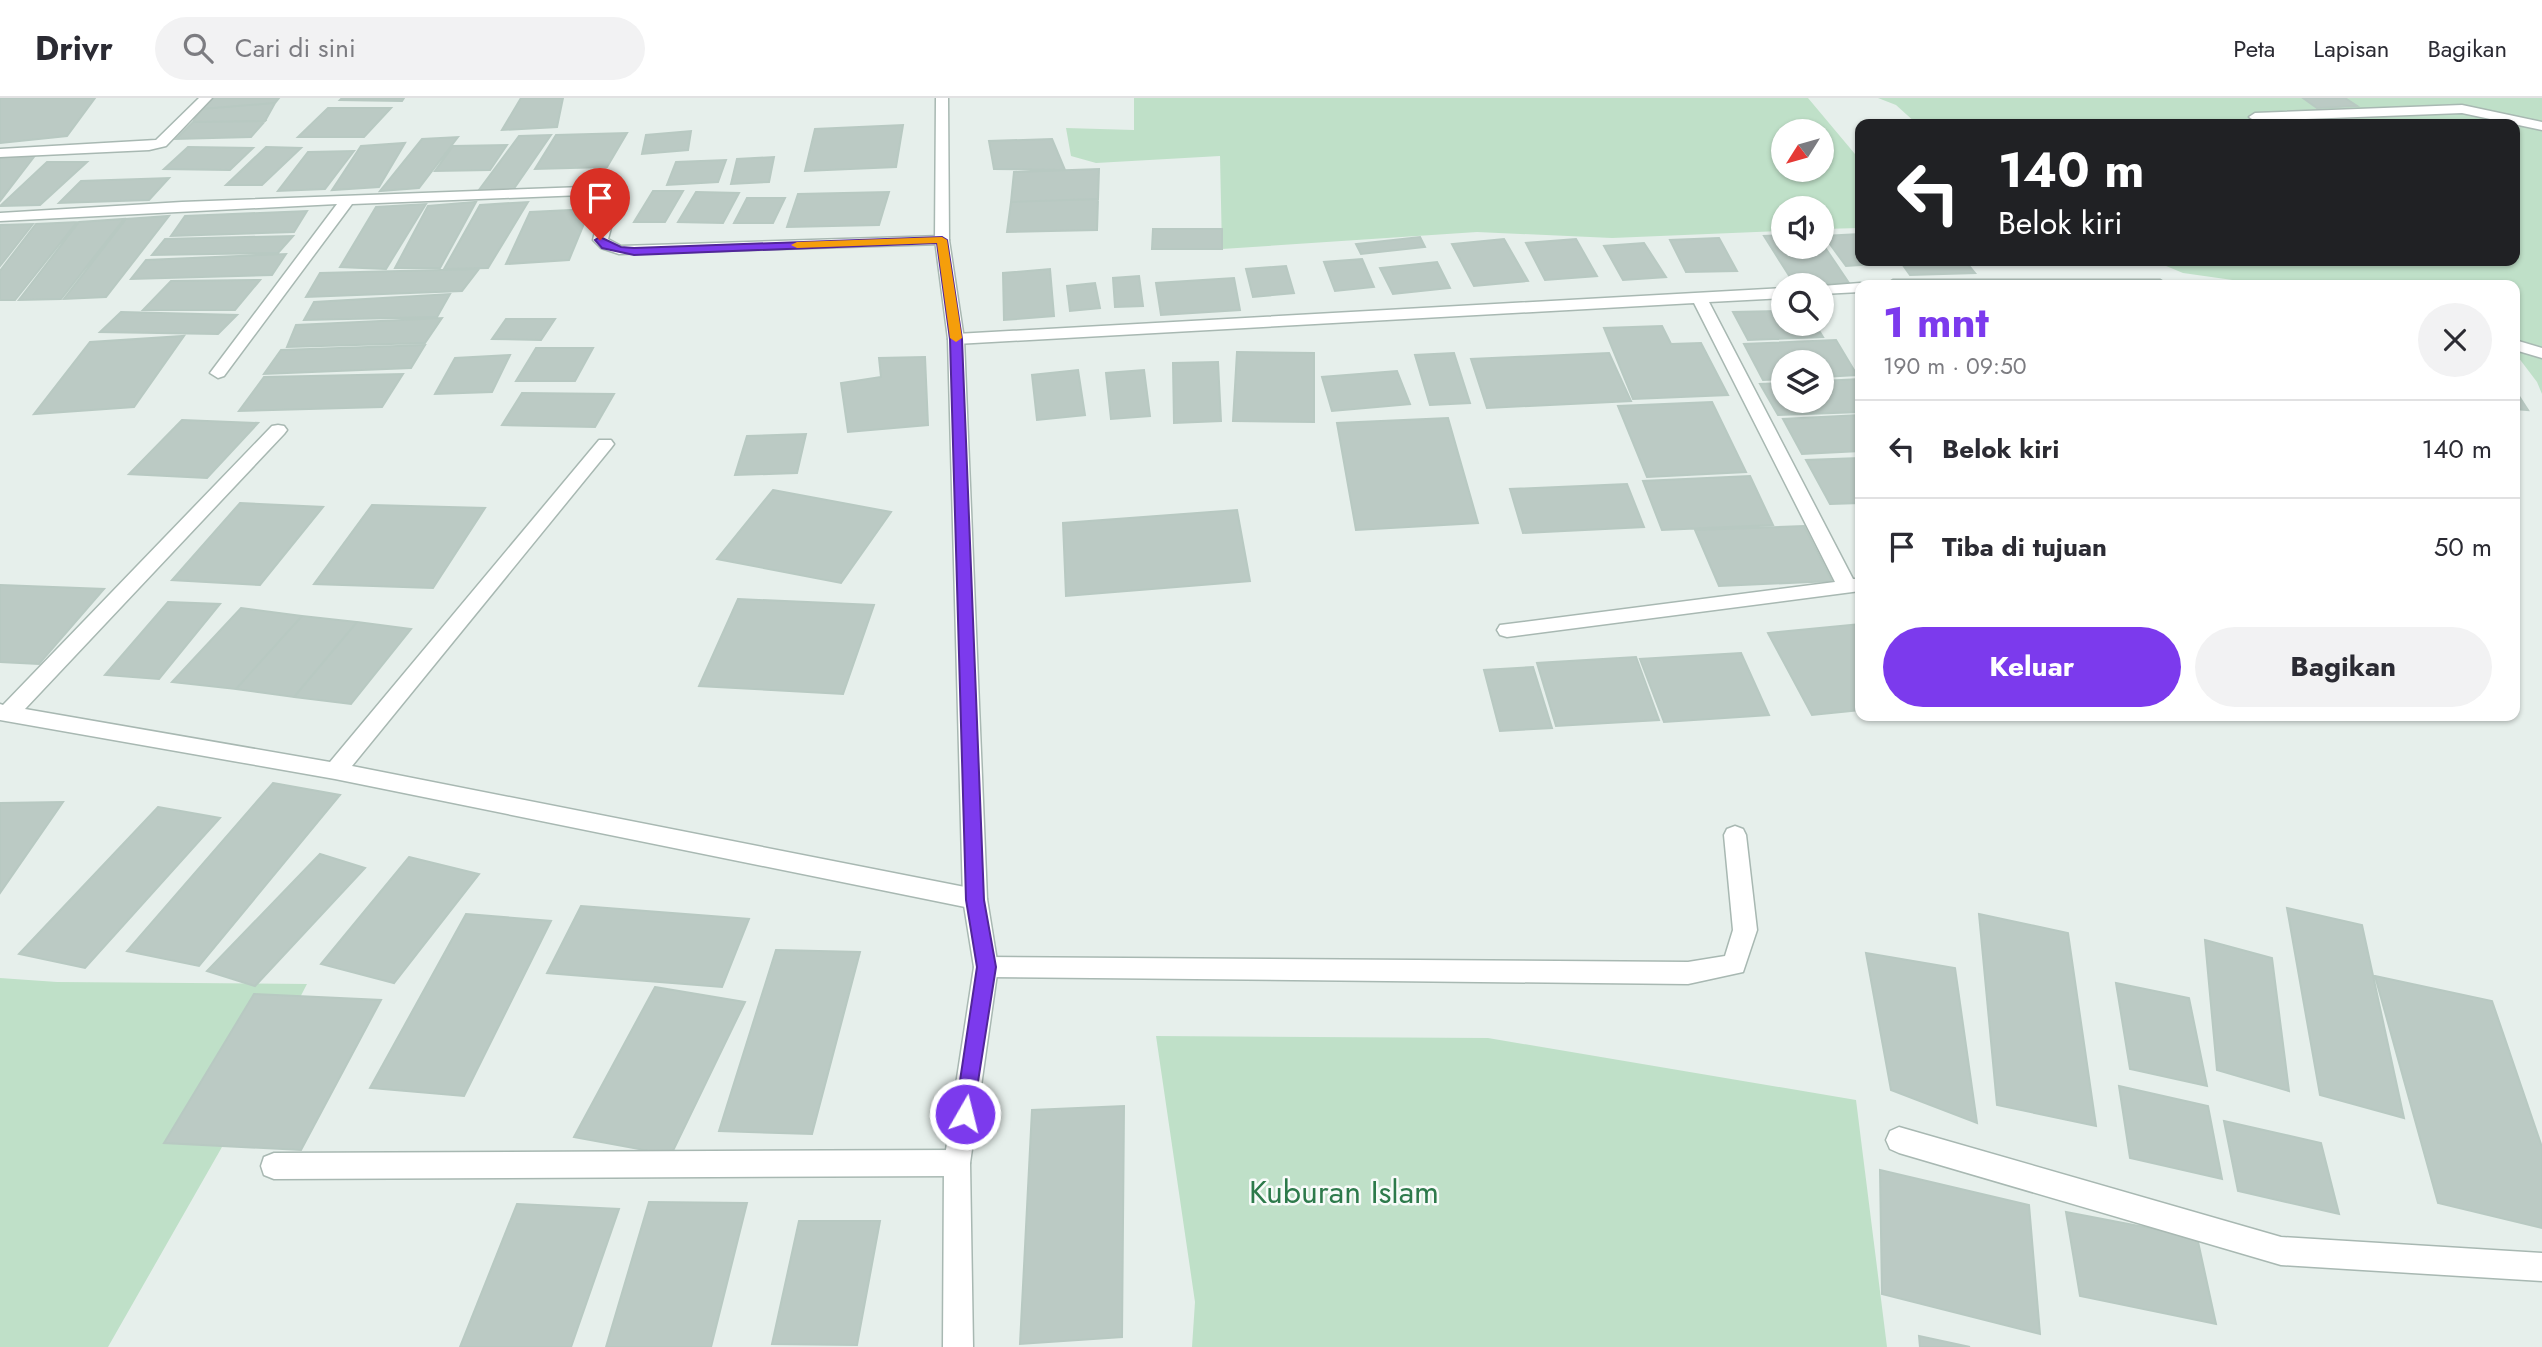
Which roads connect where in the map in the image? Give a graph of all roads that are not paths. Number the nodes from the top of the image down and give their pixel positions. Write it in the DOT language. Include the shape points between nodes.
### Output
graph roads {
  1 [pos="206,98"];
  2 [pos="942,98"];
  3 [pos="2255,117"];
  4 [pos="2519,119"];
  5 [pos="2520,119"];
  6 [pos="2542,126"];
  7 [pos="0,153"];
  8 [pos="346,202"];
  9 [pos="0,217"];
  10 [pos="942,240"];
  11 [pos="1855,288"];
  12 [pos="1834,289"];
  13 [pos="1771,294"];
  14 [pos="1700,299"];
  15 [pos="956,339"];
  16 [pos="2520,347"];
  17 [pos="2542,354"];
  18 [pos="218,373"];
  19 [pos="278,430"];
  20 [pos="605,444"];
  21 [pos="1853,585"];
  22 [pos="1507,630"];
  23 [pos="4,713"];
  24 [pos="335,771"];
  25 [pos="1735,835"];
  26 [pos="975,900"];
  27 [pos="986,967"];
  28 [pos="1899,1139"];
  29 [pos="957,1163"];
  30 [pos="274,1166"];
  31 [pos="2542,1267"];
  32 [pos="958,1347"];
  1 -- 7 [label="street" via="161,143"];
  2 -- 10 [label="street"];
  3 -- 4 [label="street" via="2462,109"];
  5 -- 6 [label="street"];
  8 -- 9 [label="street"];
  8 -- 10 [label="street" via="594,192 608,195 611,201 600,240 634,251"];
  8 -- 18 [label="street"];
  10 -- 15 [label="street"];
  11 -- 12 [label="street"];
  13 -- 14 [label="street"];
  14 -- 15 [label="street"];
  14 -- 21 [label="street"];
  15 -- 26 [label="street"];
  16 -- 17 [label="street"];
  19 -- 23 [label="street"];
  20 -- 24 [label="street"];
  21 -- 22 [label="street"];
  23 -- 24 [label="street"];
  24 -- 26 [label="street"];
  25 -- 27 [label="street" via="1745,930 1734,965 1688,973"];
  26 -- 27 [label="street"];
  27 -- 29 [label="street"];
  28 -- 31 [label="street" via="2281,1251"];
  29 -- 30 [label="street"];
  29 -- 32 [label="street"];
}
